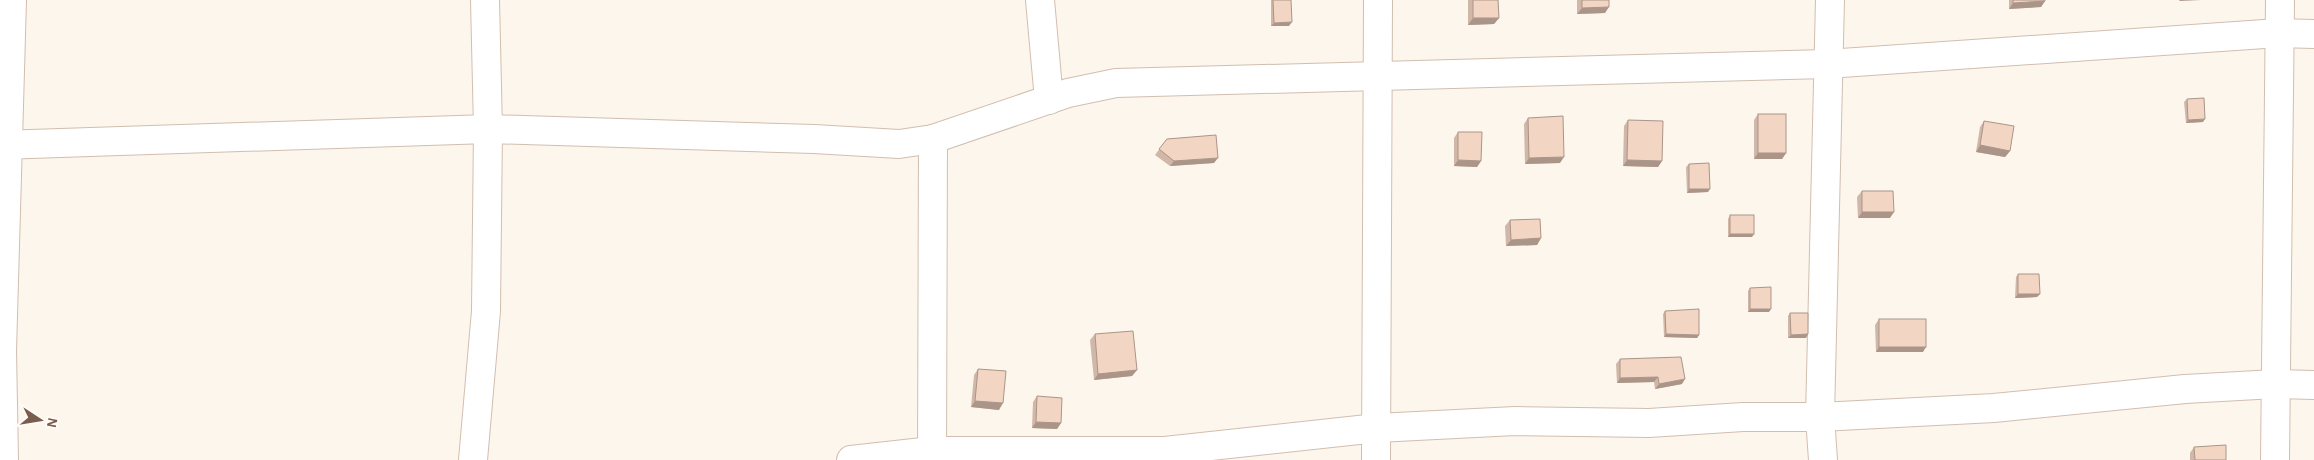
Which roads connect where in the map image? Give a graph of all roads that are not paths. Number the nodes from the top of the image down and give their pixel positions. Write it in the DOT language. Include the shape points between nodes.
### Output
graph roads {
  1 [pos="12,0"];
  2 [pos="485,0"];
  3 [pos="1040,0"];
  4 [pos="1378,0"];
  5 [pos="1830,0"];
  6 [pos="2280,0"];
  7 [pos="2279,33"];
  8 [pos="2314,34"];
  9 [pos="1827,64"];
  10 [pos="1377,77"];
  11 [pos="1050,100"];
  12 [pos="488,129"];
  13 [pos="933,139"];
  14 [pos="4,144"];
  15 [pos="2275,384"];
  16 [pos="2314,385"];
  17 [pos="1820,417"];
  18 [pos="1377,428"];
  19 [pos="932,456"];
  20 [pos="4,460"];
  21 [pos="473,460"];
  22 [pos="851,460"];
  23 [pos="1376,460"];
  24 [pos="1824,460"];
  25 [pos="2275,460"];
  1 -- 14 [label="street"];
  2 -- 12 [label="street"];
  3 -- 11 [label="street"];
  4 -- 10 [label="street"];
  5 -- 9 [label="street"];
  6 -- 7 [label="street"];
  7 -- 8 [label="street"];
  7 -- 9 [label="street"];
  7 -- 15 [label="street"];
  9 -- 10 [label="street"];
  9 -- 17 [label="street"];
  10 -- 11 [label="street" via="1116,83"];
  10 -- 18 [label="street"];
  11 -- 13 [label="street"];
  12 -- 13 [label="street" via="899,144"];
  12 -- 14 [label="street"];
  12 -- 21 [label="street" via="486,311"];
  13 -- 19 [label="street"];
  14 -- 20 [label="street"];
  15 -- 16 [label="street"];
  15 -- 17 [label="street" via="2185,389 1994,408"];
  15 -- 25 [label="street"];
  17 -- 18 [label="street" via="1743,417 1649,423 1515,421"];
  17 -- 24 [label="street"];
  18 -- 19 [label="street" via="1165,450"];
  18 -- 23 [label="street"];
  19 -- 22 [label="street"];
}
